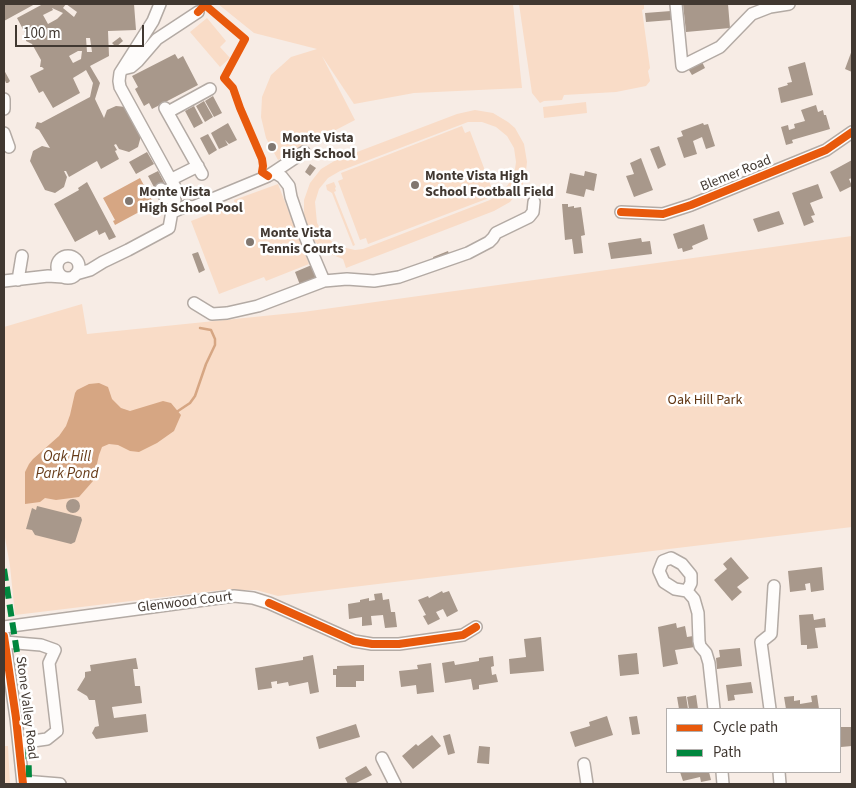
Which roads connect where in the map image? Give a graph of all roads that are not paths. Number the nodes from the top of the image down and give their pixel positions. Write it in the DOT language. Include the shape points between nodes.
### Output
graph roads {
  1 [pos="160,4"];
  2 [pos="676,4"];
  3 [pos="789,4"];
  4 [pos="198,12"];
  5 [pos="122,70"];
  6 [pos="210,89"];
  7 [pos="4,99"];
  8 [pos="4,109"];
  9 [pos="852,132"];
  10 [pos="4,133"];
  11 [pos="9,147"];
  12 [pos="304,152"];
  13 [pos="274,172"];
  14 [pos="172,179"];
  15 [pos="161,189"];
  16 [pos="175,200"];
  17 [pos="534,202"];
  18 [pos="173,212"];
  19 [pos="621,212"];
  20 [pos="22,256"];
  21 [pos="57,266"];
  22 [pos="77,268"];
  23 [pos="48,276"];
  24 [pos="63,277"];
  25 [pos="18,280"];
  26 [pos="4,281"];
  27 [pos="324,281"];
  28 [pos="194,303"];
  29 [pos="774,586"];
  30 [pos="686,591"];
  31 [pos="4,627"];
  32 [pos="476,627"];
  33 [pos="4,639"];
  34 [pos="714,708"];
  35 [pos="770,708"];
  36 [pos="19,743"];
  37 [pos="382,758"];
  38 [pos="584,764"];
  39 [pos="23,782"];
  40 [pos="60,784"];
  41 [pos="395,784"];
  42 [pos="587,784"];
  1 -- 5 [label="street"];
  2 -- 3 [label="street" via="682,66 720,47 752,14"];
  4 -- 5 [label="street" via="157,39 131,67"];
  5 -- 14 [label="street" via="120,87"];
  6 -- 14 [label="street" via="166,110 200,170"];
  7 -- 8 [label="street"];
  9 -- 19 [label="street, Blemer Road" via="826,150 691,206 663,214"];
  10 -- 11 [label="street"];
  12 -- 13 [label="street"];
  13 -- 18 [label="street" via="193,207 186,206"];
  13 -- 27 [label="street" via="289,186 302,229"];
  14 -- 16 [label="street" via="176,189"];
  15 -- 16 [label="street" via="165,197"];
  16 -- 18 [label="street"];
  17 -- 27 [label="street" via="529,217 496,232 488,242 468,253 388,280"];
  18 -- 22 [label="street" via="169,228 90,270"];
  20 -- 25 [label="street"];
  21 -- 22 [label="street" via="67,256 73,258"];
  21 -- 23 [label="street"];
  21 -- 24 [label="street"];
  22 -- 24 [label="street" via="70,278"];
  23 -- 24 [label="street"];
  23 -- 25 [label="street"];
  25 -- 26 [label="street"];
  27 -- 28 [label="street" via="258,306 227,313 212,314"];
  29 -- 35 [label="street" via="771,634 761,642"];
  30 -- 34 [label="street" via="694,599 698,613 699,642 708,658"];
  31 -- 32 [label="street, Glenwood Court" via="234,596 269,603 354,641 372,644 400,644 463,635"];
  33 -- 36 [label="street, Stone Valley Road"];
  33 -- 36 [label="street" via="54,650 49,662 57,731 47,739"];
  36 -- 39 [label="street, Stone Valley Road"];
  37 -- 41 [label="street"];
  38 -- 42 [label="street"];
  39 -- 40 [label="street"];
}
